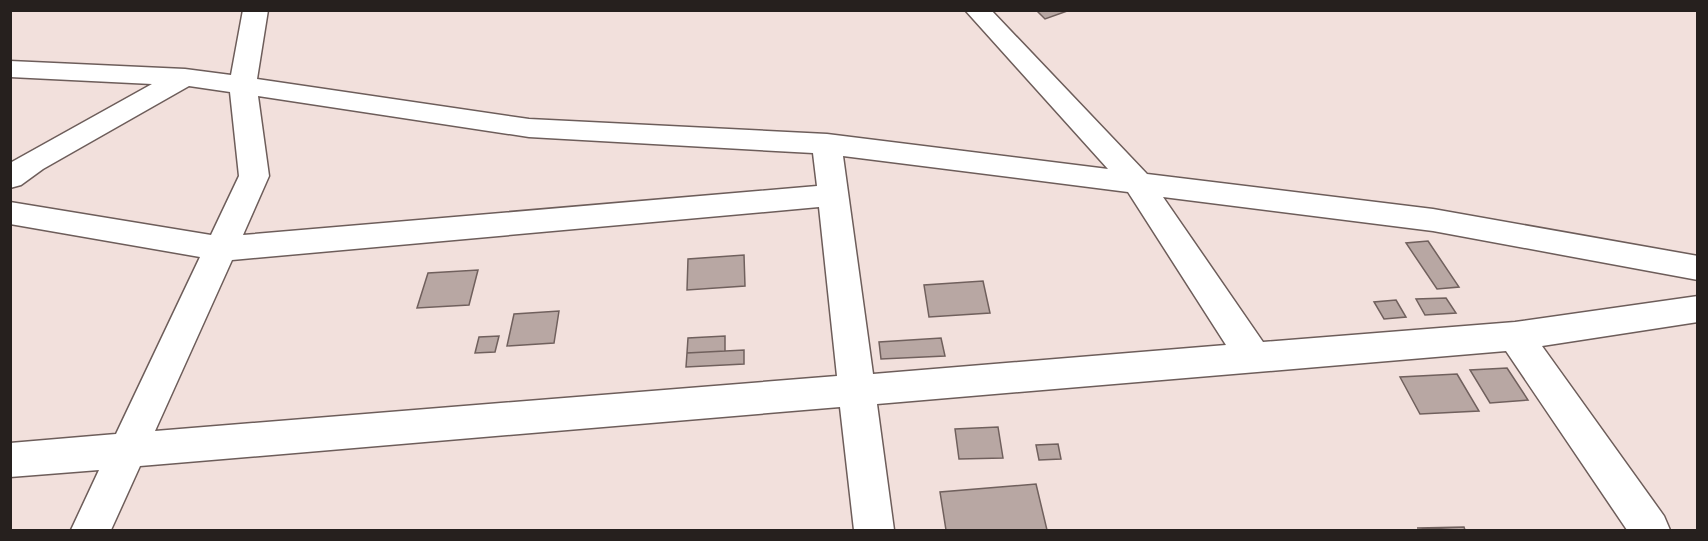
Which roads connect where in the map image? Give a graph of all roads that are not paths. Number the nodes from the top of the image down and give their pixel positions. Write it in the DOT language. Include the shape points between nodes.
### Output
graph roads {
  1 [pos="256,10"];
  2 [pos="976,10"];
  3 [pos="10,69"];
  4 [pos="185,77"];
  5 [pos="243,84"];
  6 [pos="827,144"];
  7 [pos="10,178"];
  8 [pos="1138,183"];
  9 [pos="833,195"];
  10 [pos="10,213"];
  11 [pos="220,249"];
  12 [pos="1698,268"];
  13 [pos="1698,309"];
  14 [pos="1515,336"];
  15 [pos="1253,357"];
  16 [pos="856,390"];
  17 [pos="128,450"];
  18 [pos="10,460"];
  19 [pos="91,531"];
  20 [pos="874,531"];
  21 [pos="1650,531"];
  1 -- 5 [label="street"];
  2 -- 8 [label="street"];
  3 -- 4 [label="street"];
  4 -- 5 [label="street"];
  4 -- 7 [label="street"];
  5 -- 6 [label="street" via="530,128"];
  5 -- 11 [label="street" via="254,176"];
  6 -- 8 [label="street"];
  6 -- 9 [label="street"];
  8 -- 12 [label="street" via="1433,220"];
  8 -- 15 [label="street"];
  9 -- 11 [label="street"];
  9 -- 16 [label="street"];
  10 -- 11 [label="street"];
  11 -- 17 [label="street"];
  13 -- 14 [label="street"];
  14 -- 15 [label="street"];
  14 -- 21 [label="street"];
  15 -- 16 [label="street"];
  16 -- 17 [label="street"];
  16 -- 20 [label="street"];
  17 -- 18 [label="street"];
  17 -- 19 [label="street"];
}
